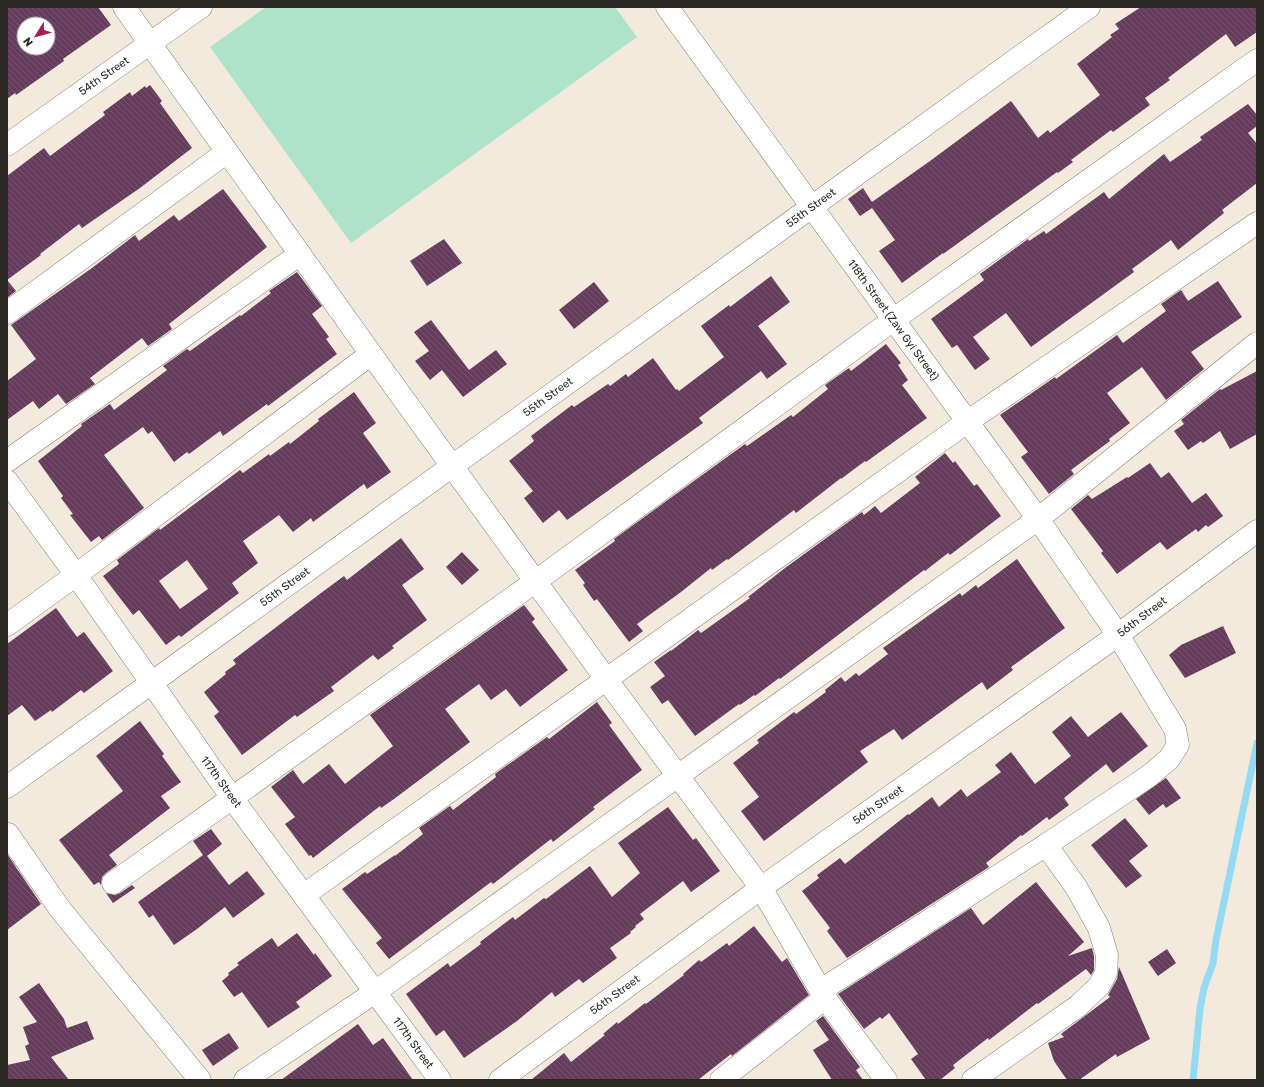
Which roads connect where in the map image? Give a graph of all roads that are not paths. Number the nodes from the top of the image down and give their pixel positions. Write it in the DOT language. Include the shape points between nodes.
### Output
graph roads {
  1 [pos="124,7"];
  2 [pos="200,7"];
  3 [pos="667,7"];
  4 [pos="1089,7"];
  5 [pos="150,43"];
  6 [pos="1257,60"];
  7 [pos="7,145"];
  8 [pos="227,152"];
  9 [pos="812,207"];
  10 [pos="1257,223"];
  11 [pos="300,254"];
  12 [pos="7,313"];
  13 [pos="893,320"];
  14 [pos="1257,343"];
  15 [pos="372,354"];
  16 [pos="967,422"];
  17 [pos="7,461"];
  18 [pos="453,466"];
  19 [pos="7,481"];
  20 [pos="1038,519"];
  21 [pos="1257,531"];
  22 [pos="76,575"];
  23 [pos="536,581"];
  24 [pos="7,625"];
  25 [pos="1118,635"];
  26 [pos="606,678"];
  27 [pos="151,683"];
  28 [pos="677,776"];
  29 [pos="7,787"];
  30 [pos="232,798"];
  31 [pos="8,834"];
  32 [pos="1046,845"];
  33 [pos="113,883"];
  34 [pos="761,888"];
  35 [pos="304,895"];
  36 [pos="375,992"];
  37 [pos="825,998"];
  38 [pos="200,1080"];
  39 [pos="245,1080"];
  40 [pos="440,1080"];
  41 [pos="500,1080"];
  42 [pos="721,1080"];
  43 [pos="886,1080"];
  44 [pos="973,1080"];
  1 -- 5 [label="street"];
  2 -- 5 [label="street, 54th Street"];
  3 -- 9 [label="street, 118th Street (Zaw Gyi Street)"];
  4 -- 9 [label="street, 55th Street"];
  5 -- 7 [label="street, 54th Street"];
  5 -- 8 [label="street"];
  6 -- 13 [label="street"];
  8 -- 11 [label="street"];
  8 -- 12 [label="street"];
  9 -- 13 [label="street, 118th Street (Zaw Gyi Street)"];
  9 -- 18 [label="street, 55th Street"];
  10 -- 16 [label="street"];
  11 -- 15 [label="street"];
  11 -- 17 [label="street"];
  13 -- 16 [label="street, 118th Street (Zaw Gyi Street)"];
  13 -- 23 [label="street"];
  14 -- 20 [label="street"];
  15 -- 18 [label="street"];
  15 -- 22 [label="street"];
  16 -- 20 [label="street, 118th Street (Zaw Gyi Street)"];
  16 -- 26 [label="street"];
  18 -- 23 [label="street"];
  18 -- 27 [label="street, 55th Street"];
  19 -- 22 [label="street, 117th Street"];
  20 -- 25 [label="street, 118th Street (Zaw Gyi Street)"];
  20 -- 28 [label="street"];
  21 -- 25 [label="street, 56th Street"];
  22 -- 24 [label="street"];
  22 -- 27 [label="street, 117th Street"];
  23 -- 26 [label="street"];
  23 -- 30 [label="street"];
  25 -- 32 [label="street, 118th Street (Zaw Gyi Street)" via="1175,729 1178,745 1169,759 1149,776"];
  25 -- 34 [label="street, 56th Street"];
  26 -- 28 [label="street"];
  26 -- 35 [label="street"];
  27 -- 29 [label="street, 55th Street"];
  27 -- 30 [label="street, 117th Street"];
  28 -- 34 [label="street"];
  28 -- 36 [label="street"];
  30 -- 33 [label="street"];
  30 -- 35 [label="street, 117th Street"];
  31 -- 38 [label="street" via="60,909"];
  32 -- 37 [label="street" via="826,987"];
  32 -- 44 [label="street" via="1076,887 1099,928 1107,955 1106,973 1100,986 1078,1006"];
  34 -- 37 [label="street"];
  34 -- 41 [label="street, 56th Street"];
  35 -- 36 [label="street, 117th Street"];
  36 -- 39 [label="street"];
  36 -- 40 [label="street, 117th Street"];
  37 -- 42 [label="street"];
  37 -- 43 [label="street"];
}
